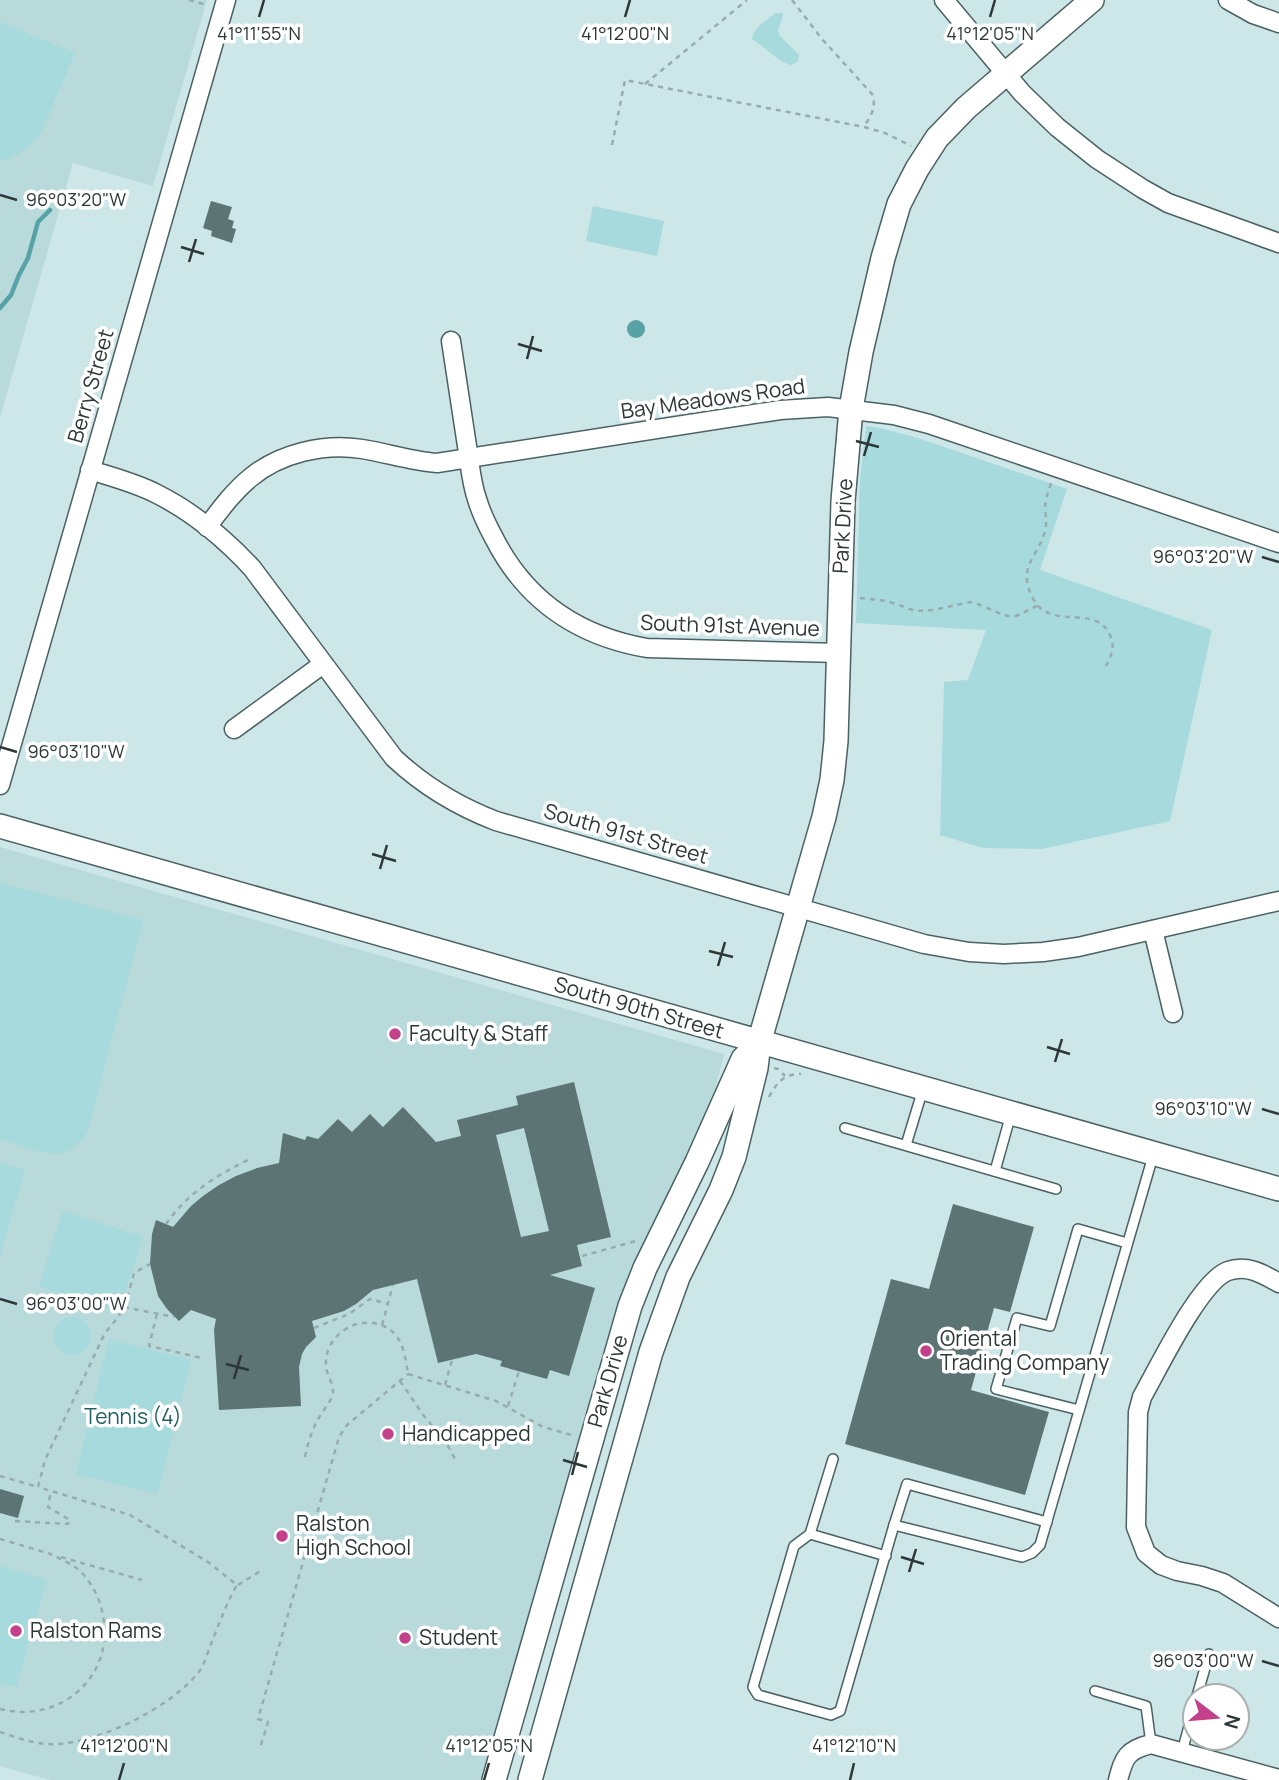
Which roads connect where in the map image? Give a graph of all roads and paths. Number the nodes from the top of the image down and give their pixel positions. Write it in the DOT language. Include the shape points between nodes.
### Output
graph roads {
  1 [pos="189,0"];
  2 [pos="226,0"];
  3 [pos="747,0"];
  4 [pos="792,0"];
  5 [pos="944,0"];
  6 [pos="1092,0"];
  7 [pos="1228,0"];
  8 [pos="207,5"];
  9 [pos="1279,23"];
  10 [pos="1006,73"];
  11 [pos="645,84"];
  12 [pos="864,127"];
  13 [pos="612,145"];
  14 [pos="911,146"];
  15 [pos="1279,243"];
  16 [pos="451,341"];
  17 [pos="851,409"];
  18 [pos="469,459"];
  19 [pos="90,470"];
  20 [pos="1052,480"];
  21 [pos="207,527"];
  22 [pos="1279,542"];
  23 [pos="856,598"];
  24 [pos="1037,606"];
  25 [pos="839,653"];
  26 [pos="323,664"];
  27 [pos="1106,666"];
  28 [pos="234,729"];
  29 [pos="0,785"];
  30 [pos="0,826"];
  31 [pos="1279,901"];
  32 [pos="798,908"];
  33 [pos="1153,930"];
  34 [pos="1173,1013"];
  35 [pos="759,1043"];
  36 [pos="785,1076"];
  37 [pos="923,1089"];
  38 [pos="769,1096"];
  39 [pos="1011,1114"];
  40 [pos="845,1128"];
  41 [pos="906,1145"];
  42 [pos="1154,1154"];
  43 [pos="248,1160"];
  44 [pos="995,1171"];
  45 [pos="1056,1189"];
  46 [pos="1279,1189"];
  47 [pos="166,1224"];
  48 [pos="646,1238"];
  49 [pos="1127,1243"];
  50 [pos="582,1256"];
  51 [pos="150,1264"];
  52 [pos="1279,1283"];
  53 [pos="393,1285"];
  54 [pos="388,1304"];
  55 [pos="124,1307"];
  56 [pos="157,1314"];
  57 [pos="174,1317"];
  58 [pos="382,1325"];
  59 [pos="314,1328"];
  60 [pos="202,1358"];
  61 [pos="452,1360"];
  62 [pos="519,1371"];
  63 [pos="408,1374"];
  64 [pos="400,1381"];
  65 [pos="445,1385"];
  66 [pos="508,1406"];
  67 [pos="1079,1410"];
  68 [pos="581,1438"];
  69 [pos="305,1457"];
  70 [pos="833,1459"];
  71 [pos="456,1461"];
  72 [pos="0,1476"];
  73 [pos="38,1487"];
  74 [pos="51,1491"];
  75 [pos="15,1521"];
  76 [pos="1047,1522"];
  77 [pos="894,1525"];
  78 [pos="810,1534"];
  79 [pos="0,1539"];
  80 [pos="50,1554"];
  81 [pos="886,1556"];
  82 [pos="262,1570"];
  83 [pos="142,1580"];
  84 [pos="237,1585"];
  85 [pos="1279,1618"];
  86 [pos="1209,1654"];
  87 [pos="1201,1682"];
  88 [pos="1096,1691"];
  89 [pos="0,1709"];
  90 [pos="0,1732"];
  91 [pos="1151,1744"];
  92 [pos="261,1745"];
  93 [pos="1181,1752"];
  94 [pos="1182,1752"];
  95 [pos="1279,1779"];
  96 [pos="494,1780"];
  97 [pos="530,1780"];
  98 [pos="1118,1780"];
  1 -- 8 [label="path"];
  2 -- 19 [label="street, Berry Street"];
  3 -- 11 [label="path"];
  4 -- 12 [label="path" via="872,94 874,111"];
  5 -- 10 [label="street"];
  6 -- 10 [label="street, Park Drive"];
  7 -- 9 [label="street"];
  10 -- 15 [label="street" via="1057,127 1143,190"];
  10 -- 17 [label="street, Park Drive" via="937,138 899,204"];
  11 -- 12 [label="path"];
  11 -- 13 [label="path" via="625,80"];
  12 -- 14 [label="path"];
  16 -- 18 [label="street, South 91st Avenue"];
  17 -- 18 [label="street, Bay Meadows Road" via="780,410"];
  17 -- 22 [label="street, Bay Meadows Road" via="929,424"];
  17 -- 25 [label="street, Park Drive"];
  18 -- 21 [label="street, Bay Meadows Road" via="437,463 341,447 298,453 249,478"];
  18 -- 25 [label="street, South 91st Avenue" via="481,514 503,556 536,596 578,626 647,648"];
  19 -- 21 [label="street, South 91st Street" via="157,494"];
  19 -- 29 [label="street, Berry Street"];
  20 -- 24 [label="path" via="1045,500 1045,531 1027,573"];
  21 -- 26 [label="street, South 91st Street" via="252,568"];
  23 -- 24 [label="path" via="887,601 916,611 970,602 1008,616"];
  24 -- 27 [label="path" via="1058,616 1099,622 1114,648"];
  25 -- 32 [label="street, Park Drive" via="832,780"];
  26 -- 28 [label="street"];
  26 -- 32 [label="street, South 91st Street" via="394,758 456,804 496,821"];
  30 -- 35 [label="street, South 90th Street"];
  31 -- 33 [label="street, South 91st Street"];
  32 -- 33 [label="street, South 91st Street" via="924,944 970,952 1043,952"];
  32 -- 35 [label="street, Park Drive"];
  33 -- 34 [label="street"];
  35 -- 37 [label="street, South 90th Street"];
  35 -- 96 [label="street, Park Drive" via="741,1063 629,1306"];
  35 -- 97 [label="street, Park Drive" via="734,1157 678,1277 651,1352"];
  36 -- 38 [label="path"];
  37 -- 39 [label="street, South 90th Street"];
  37 -- 41 [label="lane"];
  39 -- 42 [label="street, South 90th Street"];
  39 -- 44 [label="lane"];
  40 -- 41 [label="lane"];
  41 -- 44 [label="lane"];
  42 -- 46 [label="street, South 90th Street"];
  42 -- 49 [label="lane"];
  43 -- 47 [label="path" via="202,1185"];
  44 -- 45 [label="lane"];
  48 -- 50 [label="path"];
  49 -- 67 [label="lane"];
  49 -- 67 [label="lane" via="1079,1230 1049,1326 1017,1318 996,1389"];
  51 -- 55 [label="path" via="134,1273"];
  52 -- 85 [label="street" via="1259,1272 1226,1272 1211,1283 1191,1311 1138,1412 1136,1527 1146,1553 1161,1565 1223,1583"];
  53 -- 54 [label="path"];
  54 -- 58 [label="path"];
  54 -- 59 [label="path" via="370,1299 349,1314"];
  55 -- 56 [label="path"];
  55 -- 73 [label="path" via="98,1347 45,1460"];
  56 -- 57 [label="path"];
  56 -- 60 [label="path" via="149,1346"];
  58 -- 63 [label="path" via="401,1343"];
  58 -- 69 [label="path" via="369,1322 347,1327 330,1345 326,1366 334,1392 311,1430"];
  61 -- 65 [label="path"];
  62 -- 66 [label="path"];
  63 -- 64 [label="path"];
  63 -- 65 [label="path"];
  64 -- 71 [label="path"];
  64 -- 92 [label="path" via="339,1437 258,1719 268,1722"];
  65 -- 66 [label="path"];
  66 -- 68 [label="path" via="543,1427"];
  67 -- 76 [label="lane"];
  70 -- 78 [label="lane"];
  72 -- 73 [label="path"];
  73 -- 74 [label="path"];
  74 -- 75 [label="path" via="48,1507 70,1520 68,1524"];
  74 -- 84 [label="path" via="130,1515"];
  76 -- 77 [label="lane" via="1040,1545 1022,1557"];
  76 -- 77 [label="lane" via="906,1485"];
  77 -- 81 [label="lane"];
  78 -- 81 [label="lane"];
  78 -- 81 [label="lane" via="794,1546 753,1687 758,1695 831,1715 839,1711"];
  79 -- 80 [label="path"];
  80 -- 83 [label="path"];
  80 -- 89 [label="path" via="80,1571 98,1595 106,1628 102,1651 88,1682 61,1704 28,1713"];
  82 -- 84 [label="path"];
  84 -- 90 [label="path" via="201,1668 152,1711 103,1734 61,1744"];
  86 -- 87 [label="lane"];
  88 -- 91 [label="lane" via="1146,1706"];
  91 -- 93 [label="street"];
  91 -- 98 [label="street" via="1126,1757"];
  94 -- 95 [label="street"];
}
